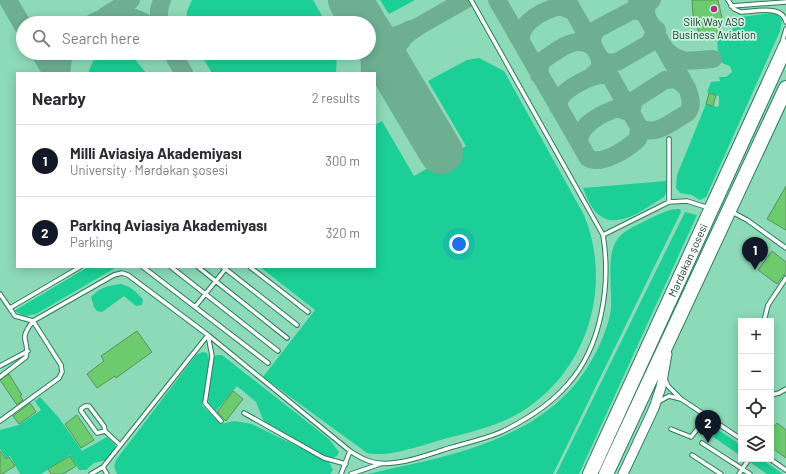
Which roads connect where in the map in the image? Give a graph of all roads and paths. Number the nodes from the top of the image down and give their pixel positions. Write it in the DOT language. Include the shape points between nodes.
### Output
graph roads {
  1 [pos="472,0"];
  2 [pos="728,0"];
  3 [pos="786,2"];
  4 [pos="731,6"];
  5 [pos="786,22"];
  6 [pos="786,29"];
  7 [pos="786,46"];
  8 [pos="770,80"];
  9 [pos="786,88"];
  10 [pos="669,139"];
  11 [pos="669,202"];
  12 [pos="712,209"];
  13 [pos="730,210"];
  14 [pos="603,235"];
  15 [pos="786,248"];
  16 [pos="78,268"];
  17 [pos="145,268"];
  18 [pos="172,268"];
  19 [pos="199,268"];
  20 [pos="225,268"];
  21 [pos="251,268"];
  22 [pos="786,278"];
  23 [pos="215,281"];
  24 [pos="0,294"];
  25 [pos="205,294"];
  26 [pos="684,306"];
  27 [pos="195,307"];
  28 [pos="10,308"];
  29 [pos="308,312"];
  30 [pos="765,318"];
  31 [pos="33,321"];
  32 [pos="297,325"];
  33 [pos="208,335"];
  34 [pos="287,338"];
  35 [pos="28,350"];
  36 [pos="278,351"];
  37 [pos="268,364"];
  38 [pos="0,366"];
  39 [pos="664,371"];
  40 [pos="0,377"];
  41 [pos="786,390"];
  42 [pos="774,394"];
  43 [pos="681,400"];
  44 [pos="654,408"];
  45 [pos="244,413"];
  46 [pos="97,417"];
  47 [pos="707,417"];
  48 [pos="0,421"];
  49 [pos="222,421"];
  50 [pos="89,423"];
  51 [pos="671,428"];
  52 [pos="105,431"];
  53 [pos="738,437"];
  54 [pos="702,443"];
  55 [pos="120,445"];
  56 [pos="350,451"];
  57 [pos="692,455"];
  58 [pos="747,462"];
  59 [pos="774,462"];
  60 [pos="346,464"];
  61 [pos="381,464"];
  62 [pos="103,467"];
  63 [pos="743,469"];
  64 [pos="786,470"];
  65 [pos="91,474"];
  66 [pos="107,474"];
  67 [pos="341,474"];
  68 [pos="350,474"];
  69 [pos="590,474"];
  70 [pos="606,474"];
  71 [pos="624,474"];
  72 [pos="721,474"];
  73 [pos="739,474"];
  74 [pos="750,474"];
  1 -- 14 [label="lane"];
  2 -- 4 [label="lane"];
  3 -- 4 [label="lane"];
  4 -- 5 [label="lane" via="741,12 777,11"];
  6 -- 8 [label="lane"];
  7 -- 8 [label="highway, Mərdəkan şosesi"];
  8 -- 12 [label="highway, Mərdəkan şosesi"];
  9 -- 13 [label="highway, Mərdəkan şosesi"];
  10 -- 11 [label="lane"];
  11 -- 12 [label="lane" via="687,201"];
  11 -- 14 [label="lane"];
  12 -- 69 [label="highway, Mərdəkan şosesi"];
  13 -- 15 [label="lane"];
  13 -- 26 [label="highway, Mərdəkan şosesi"];
  14 -- 61 [label="lane" via="606,287 602,314 587,356 569,384 547,405 500,432 426,455"];
  16 -- 28 [label="lane"];
  17 -- 27 [label="lane"];
  18 -- 25 [label="lane"];
  19 -- 23 [label="lane"];
  20 -- 23 [label="lane"];
  20 -- 32 [label="lane"];
  21 -- 29 [label="lane"];
  22 -- 30 [label="lane" via="768,305"];
  23 -- 25 [label="lane"];
  23 -- 34 [label="lane"];
  24 -- 28 [label="lane"];
  25 -- 27 [label="lane"];
  25 -- 36 [label="lane"];
  26 -- 39 [label="street" via="667,352"];
  26 -- 70 [label="highway, Mərdəkan şosesi"];
  27 -- 37 [label="lane"];
  28 -- 31 [label="lane" via="15,316"];
  31 -- 33 [label="lane" via="114,275 122,273"];
  31 -- 35 [label="lane" via="24,338"];
  31 -- 48 [label="lane" via="61,365 62,372 59,378"];
  33 -- 49 [label="lane" via="212,356 205,403"];
  33 -- 55 [label="lane"];
  33 -- 56 [label="lane"];
  35 -- 38 [label="lane"];
  35 -- 40 [label="lane" via="26,357"];
  39 -- 43 [label="lane" via="668,386"];
  39 -- 44 [label="street"];
  41 -- 42 [label="lane"];
  43 -- 44 [label="lane" via="672,396 665,397"];
  43 -- 47 [label="lane"];
  44 -- 71 [label="street"];
  45 -- 60 [label="lane" via="324,458"];
  46 -- 50 [label="lane"];
  46 -- 50 [label="lane" via="89,406 83,407 81,411"];
  46 -- 52 [label="lane"];
  47 -- 51 [label="lane" via="691,437"];
  47 -- 53 [label="lane"];
  50 -- 52 [label="lane" via="97,433"];
  52 -- 55 [label="lane"];
  54 -- 63 [label="lane"];
  55 -- 62 [label="lane"];
  56 -- 60 [label="lane"];
  56 -- 61 [label="lane" via="369,462"];
  57 -- 72 [label="lane"];
  58 -- 63 [label="lane"];
  59 -- 64 [label="lane"];
  60 -- 67 [label="lane"];
  61 -- 68 [label="lane"];
  62 -- 65 [label="lane"];
  62 -- 66 [label="lane"];
  63 -- 73 [label="lane"];
  63 -- 74 [label="lane"];
}
